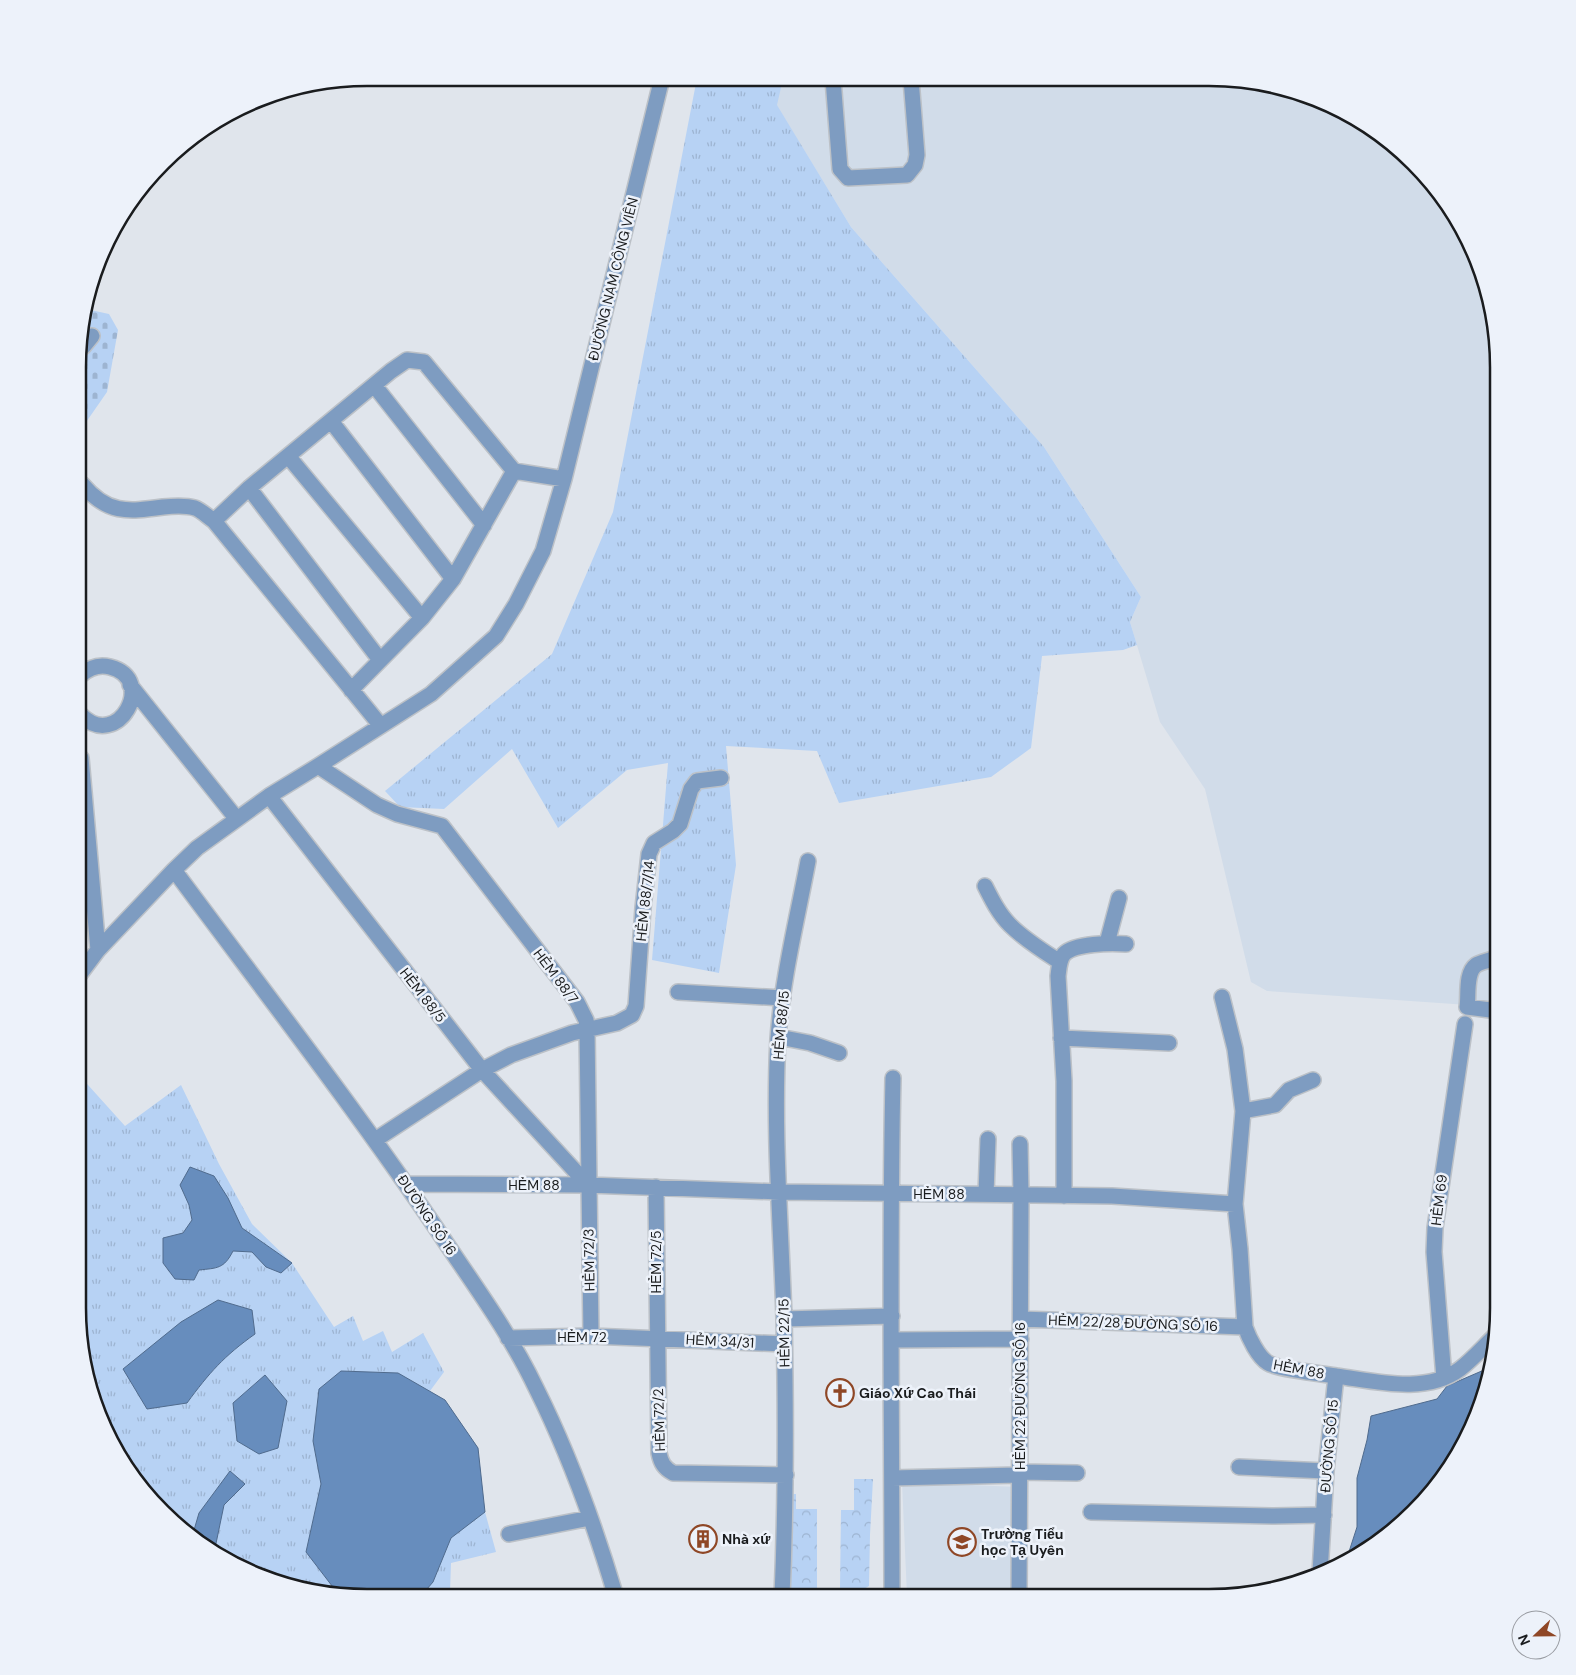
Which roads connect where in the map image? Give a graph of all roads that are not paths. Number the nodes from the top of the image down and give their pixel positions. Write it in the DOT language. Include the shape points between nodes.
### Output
graph roads {
  1 [pos="660,86"];
  2 [pos="834,86"];
  3 [pos="912,86"];
  4 [pos="374,385"];
  5 [pos="331,421"];
  6 [pos="288,456"];
  7 [pos="514,471"];
  8 [pos="564,479"];
  9 [pos="249,488"];
  10 [pos="86,489"];
  11 [pos="214,521"];
  12 [pos="484,525"];
  13 [pos="453,579"];
  14 [pos="422,618"];
  15 [pos="380,660"];
  16 [pos="86,672"];
  17 [pos="130,685"];
  18 [pos="352,690"];
  19 [pos="86,719"];
  20 [pos="381,726"];
  21 [pos="318,766"];
  22 [pos="721,778"];
  23 [pos="269,796"];
  24 [pos="86,814"];
  25 [pos="236,818"];
  26 [pos="808,861"];
  27 [pos="174,870"];
  28 [pos="985,886"];
  29 [pos="1119,898"];
  30 [pos="1107,943"];
  31 [pos="1126,944"];
  32 [pos="98,950"];
  33 [pos="1490,960"];
  34 [pos="1060,962"];
  35 [pos="86,966"];
  36 [pos="678,992"];
  37 [pos="1222,997"];
  38 [pos="783,998"];
  39 [pos="1490,1010"];
  40 [pos="1465,1024"];
  41 [pos="587,1030"];
  42 [pos="779,1037"];
  43 [pos="1061,1038"];
  44 [pos="1170,1043"];
  45 [pos="839,1053"];
  46 [pos="482,1070"];
  47 [pos="893,1078"];
  48 [pos="1313,1080"];
  49 [pos="1243,1111"];
  50 [pos="988,1139"];
  51 [pos="375,1140"];
  52 [pos="1020,1144"];
  53 [pos="406,1184"];
  54 [pos="588,1185"];
  55 [pos="656,1187"];
  56 [pos="780,1192"];
  57 [pos="890,1194"];
  58 [pos="986,1194"];
  59 [pos="1022,1195"];
  60 [pos="1064,1196"];
  61 [pos="1235,1204"];
  62 [pos="892,1316"];
  63 [pos="784,1319"];
  64 [pos="1021,1319"];
  65 [pos="1245,1327"];
  66 [pos="591,1336"];
  67 [pos="508,1338"];
  68 [pos="657,1338"];
  69 [pos="1021,1339"];
  70 [pos="892,1340"];
  71 [pos="1487,1343"];
  72 [pos="784,1344"];
  73 [pos="1336,1376"];
  74 [pos="1444,1378"];
  75 [pos="1239,1467"];
  76 [pos="1326,1471"];
  77 [pos="1077,1473"];
  78 [pos="1020,1474"];
  79 [pos="786,1475"];
  80 [pos="892,1478"];
  81 [pos="1091,1512"];
  82 [pos="1324,1515"];
  83 [pos="590,1518"];
  84 [pos="509,1534"];
  85 [pos="1321,1565"];
  86 [pos="613,1589"];
  87 [pos="782,1589"];
  88 [pos="892,1589"];
  89 [pos="1019,1589"];
  1 -- 8 [label="street, ĐƯỜNG NAM CÔNG VIÊN"];
  2 -- 3 [label="street" via="840,169 848,178 907,175 915,165"];
  4 -- 5 [label="street"];
  4 -- 7 [label="street" via="408,360 424,362"];
  4 -- 12 [label="street"];
  5 -- 6 [label="street"];
  5 -- 13 [label="street"];
  6 -- 9 [label="street"];
  6 -- 14 [label="street"];
  7 -- 8 [label="street"];
  7 -- 12 [label="street"];
  8 -- 20 [label="street, ĐƯỜNG NAM CÔNG VIÊN" via="543,552 496,636 431,694"];
  9 -- 11 [label="street"];
  9 -- 15 [label="street"];
  10 -- 11 [label="street" via="114,509 183,506 196,508"];
  11 -- 18 [label="street"];
  12 -- 13 [label="street"];
  13 -- 14 [label="street"];
  14 -- 15 [label="street"];
  15 -- 18 [label="street"];
  16 -- 17 [label="street" via="93,667 111,667 126,677"];
  17 -- 19 [label="street" via="131,705 119,720 100,725"];
  17 -- 25 [label="street"];
  18 -- 20 [label="street"];
  20 -- 21 [label="street, ĐƯỜNG NAM CÔNG VIÊN"];
  21 -- 23 [label="street, ĐƯỜNG NAM CÔNG VIÊN"];
  21 -- 41 [label="street, HẺM 88/7" via="377,805 405,817 442,826 578,1002"];
  22 -- 41 [label="street, HẺM 88/7/14" via="697,780 680,824 654,843 643,908 636,1006 632,1015 616,1023"];
  23 -- 25 [label="street, ĐƯỜNG NAM CÔNG VIÊN"];
  23 -- 46 [label="street, HẺM 88/5"];
  24 -- 32 [label="street"];
  25 -- 27 [label="street, ĐƯỜNG NAM CÔNG VIÊN"];
  26 -- 38 [label="street, HẺM 88/15"];
  27 -- 32 [label="street, ĐƯỜNG NAM CÔNG VIÊN"];
  27 -- 51 [label="street, ĐƯỜNG SỐ 16"];
  28 -- 34 [label="street" via="1009,924"];
  29 -- 30 [label="street"];
  30 -- 31 [label="street"];
  30 -- 34 [label="street" via="1070,950"];
  32 -- 35 [label="street, ĐƯỜNG NAM CÔNG VIÊN"];
  33 -- 39 [label="street" via="1477,964 1471,970 1467,1006"];
  34 -- 43 [label="street"];
  36 -- 38 [label="street"];
  37 -- 49 [label="street" via="1235,1049"];
  38 -- 42 [label="street, HẺM 88/15"];
  40 -- 74 [label="street, HẺM 69" via="1435,1228"];
  41 -- 46 [label="street" via="511,1055"];
  41 -- 54 [label="street, HẺM 88/7"];
  42 -- 45 [label="street"];
  42 -- 56 [label="street, HẺM 88/15"];
  43 -- 44 [label="street"];
  43 -- 60 [label="street"];
  46 -- 51 [label="street"];
  46 -- 54 [label="street, HẺM 88/5"];
  47 -- 57 [label="street"];
  48 -- 49 [label="street" via="1289,1090 1275,1105"];
  49 -- 61 [label="street"];
  50 -- 58 [label="street"];
  51 -- 53 [label="street, ĐƯỜNG SỐ 16"];
  52 -- 59 [label="street, HẺM 22 ĐƯỜNG SỐ 16"];
  53 -- 54 [label="street, HẺM 88"];
  53 -- 67 [label="street, ĐƯỜNG SỐ 16"];
  54 -- 55 [label="street, HẺM 88"];
  54 -- 66 [label="street, HẺM 72/3"];
  55 -- 56 [label="street, HẺM 88"];
  55 -- 68 [label="street, HẺM 72/5"];
  56 -- 57 [label="street, HẺM 88"];
  56 -- 63 [label="street, HẺM 22/15"];
  57 -- 58 [label="street, HẺM 88"];
  57 -- 62 [label="street"];
  58 -- 59 [label="street, HẺM 88"];
  59 -- 60 [label="street, HẺM 88"];
  59 -- 64 [label="street, HẺM 22 ĐƯỜNG SỐ 16"];
  60 -- 61 [label="street, HẺM 88" via="1161,1198"];
  61 -- 65 [label="street, HẺM 88"];
  62 -- 63 [label="street"];
  62 -- 70 [label="street"];
  63 -- 72 [label="street, HẺM 22/15"];
  64 -- 65 [label="street, HẺM 22/28 ĐƯỜNG SỐ 16"];
  64 -- 69 [label="street, HẺM 22 ĐƯỜNG SỐ 16"];
  65 -- 73 [label="street, HẺM 88" via="1262,1358 1272,1365"];
  66 -- 67 [label="street, HẺM 72"];
  66 -- 68 [label="street, HẺM 72"];
  67 -- 83 [label="street, ĐƯỜNG SỐ 16" via="536,1386"];
  68 -- 72 [label="street, HẺM 34/31"];
  68 -- 79 [label="street, HẺM 72/2" via="659,1453 666,1469 673,1473"];
  69 -- 70 [label="street"];
  69 -- 78 [label="street, HẺM 22 ĐƯỜNG SỐ 16"];
  70 -- 80 [label="street"];
  71 -- 74 [label="street" via="1460,1369"];
  72 -- 79 [label="street, HẺM 22/15"];
  73 -- 74 [label="street" via="1412,1384"];
  73 -- 76 [label="street, ĐƯỜNG SỐ 15"];
  75 -- 76 [label="street"];
  76 -- 82 [label="street, ĐƯỜNG SỐ 15"];
  77 -- 78 [label="street"];
  78 -- 80 [label="street"];
  78 -- 89 [label="street, HẺM 22 ĐƯỜNG SỐ 16"];
  79 -- 87 [label="street, HẺM 22/15"];
  80 -- 88 [label="street"];
  81 -- 82 [label="street"];
  82 -- 85 [label="street, ĐƯỜNG SỐ 15"];
  83 -- 84 [label="street"];
  83 -- 86 [label="street, ĐƯỜNG SỐ 16"];
}
